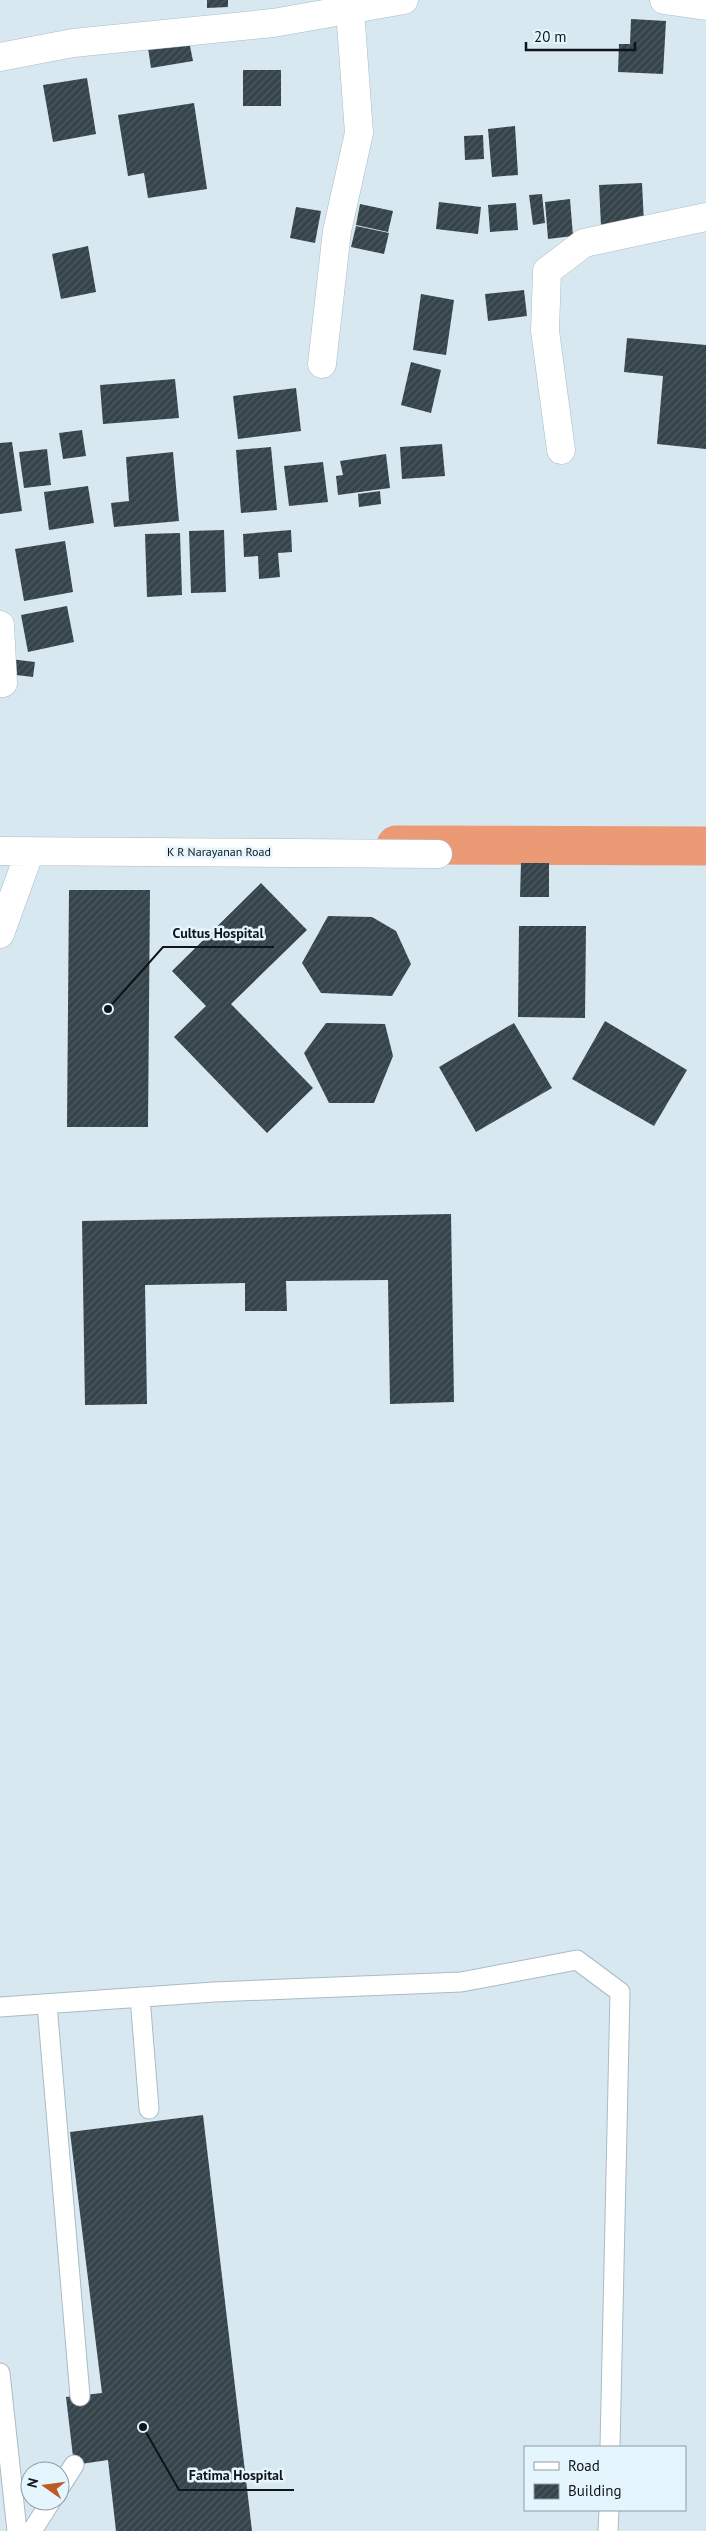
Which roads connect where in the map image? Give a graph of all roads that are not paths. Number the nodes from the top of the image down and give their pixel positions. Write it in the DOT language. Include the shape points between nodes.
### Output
graph roads {
  1 [pos="404,0"];
  2 [pos="664,0"];
  3 [pos="358,6"];
  4 [pos="706,6"];
  5 [pos="0,57"];
  6 [pos="706,218"];
  7 [pos="322,364"];
  8 [pos="561,450"];
  9 [pos="0,624"];
  10 [pos="2,683"];
  11 [pos="0,851"];
  12 [pos="30,851"];
  13 [pos="438,854"];
  14 [pos="0,934"];
  15 [pos="140,1997"];
  16 [pos="47,2004"];
  17 [pos="0,2007"];
  18 [pos="149,2109"];
  19 [pos="0,2373"];
  20 [pos="80,2396"];
  21 [pos="610,2446"];
  22 [pos="74,2465"];
  23 [pos="70,2471"];
  24 [pos="45,2511"];
  25 [pos="608,2511"];
  26 [pos="17,2531"];
  27 [pos="32,2531"];
  28 [pos="608,2531"];
  1 -- 3 [label="street"];
  2 -- 4 [label="street"];
  3 -- 5 [label="street" via="273,23 73,43"];
  3 -- 7 [label="street" via="359,133 337,232"];
  6 -- 8 [label="street" via="584,243 547,271 545,331"];
  9 -- 10 [label="street"];
  11 -- 12 [label="street, K R Narayanan Road"];
  12 -- 13 [label="street, K R Narayanan Road"];
  12 -- 14 [label="street"];
  15 -- 16 [label="lane"];
  15 -- 18 [label="lane"];
  15 -- 21 [label="lane" via="461,1982 577,1960 620,1992"];
  16 -- 17 [label="lane"];
  16 -- 20 [label="lane"];
  19 -- 26 [label="lane"];
  22 -- 23 [label="lane"];
  24 -- 27 [label="lane"];
  25 -- 28 [label="lane"];
}
